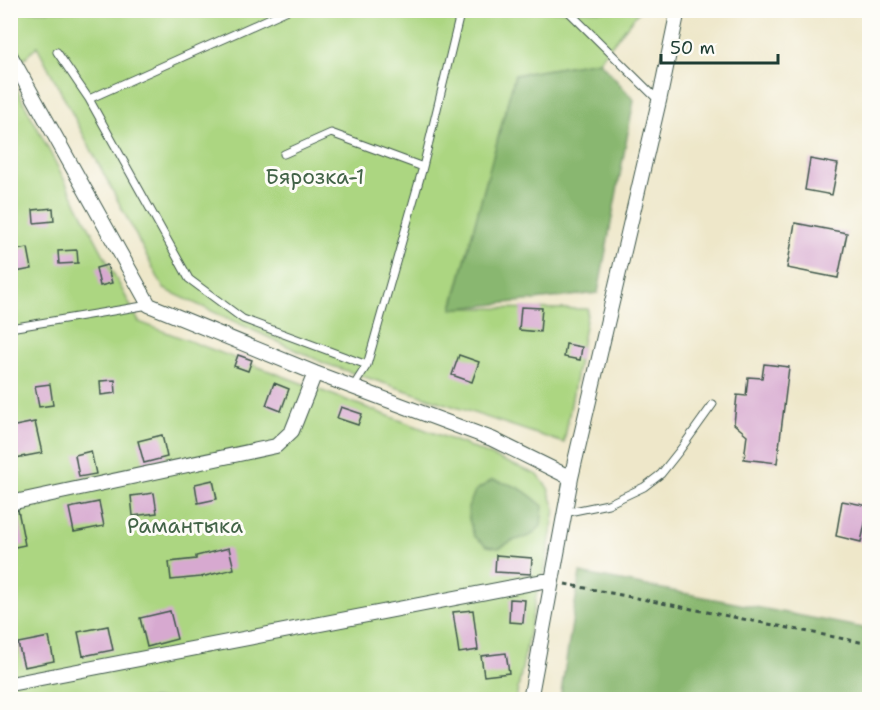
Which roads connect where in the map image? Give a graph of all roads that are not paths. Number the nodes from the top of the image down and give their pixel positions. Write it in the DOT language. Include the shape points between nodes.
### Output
graph roads {
  1 [pos="288,10"];
  2 [pos="461,10"];
  3 [pos="567,10"];
  4 [pos="678,10"];
  5 [pos="57,52"];
  6 [pos="10,55"];
  7 [pos="89,99"];
  8 [pos="659,101"];
  9 [pos="284,154"];
  10 [pos="423,168"];
  11 [pos="149,305"];
  12 [pos="10,328"];
  13 [pos="367,365"];
  14 [pos="315,373"];
  15 [pos="353,387"];
  16 [pos="713,404"];
  17 [pos="570,478"];
  18 [pos="10,503"];
  19 [pos="564,513"];
  20 [pos="551,581"];
  21 [pos="10,684"];
  22 [pos="530,699"];
  1 -- 7 [label="lane"];
  2 -- 10 [label="lane"];
  3 -- 8 [label="lane"];
  4 -- 8 [label="street"];
  5 -- 7 [label="lane"];
  6 -- 11 [label="street"];
  7 -- 13 [label="lane" via="189,279 243,319"];
  8 -- 17 [label="street"];
  9 -- 10 [label="lane" via="331,133"];
  10 -- 13 [label="lane"];
  11 -- 12 [label="lane"];
  11 -- 14 [label="street"];
  13 -- 15 [label="lane"];
  14 -- 15 [label="street"];
  14 -- 18 [label="street" via="291,431 276,446"];
  15 -- 17 [label="street" via="492,439"];
  16 -- 19 [label="lane" via="661,474 644,487 608,504"];
  17 -- 19 [label="street"];
  19 -- 20 [label="street"];
  20 -- 21 [label="street"];
  20 -- 22 [label="street"];
}
